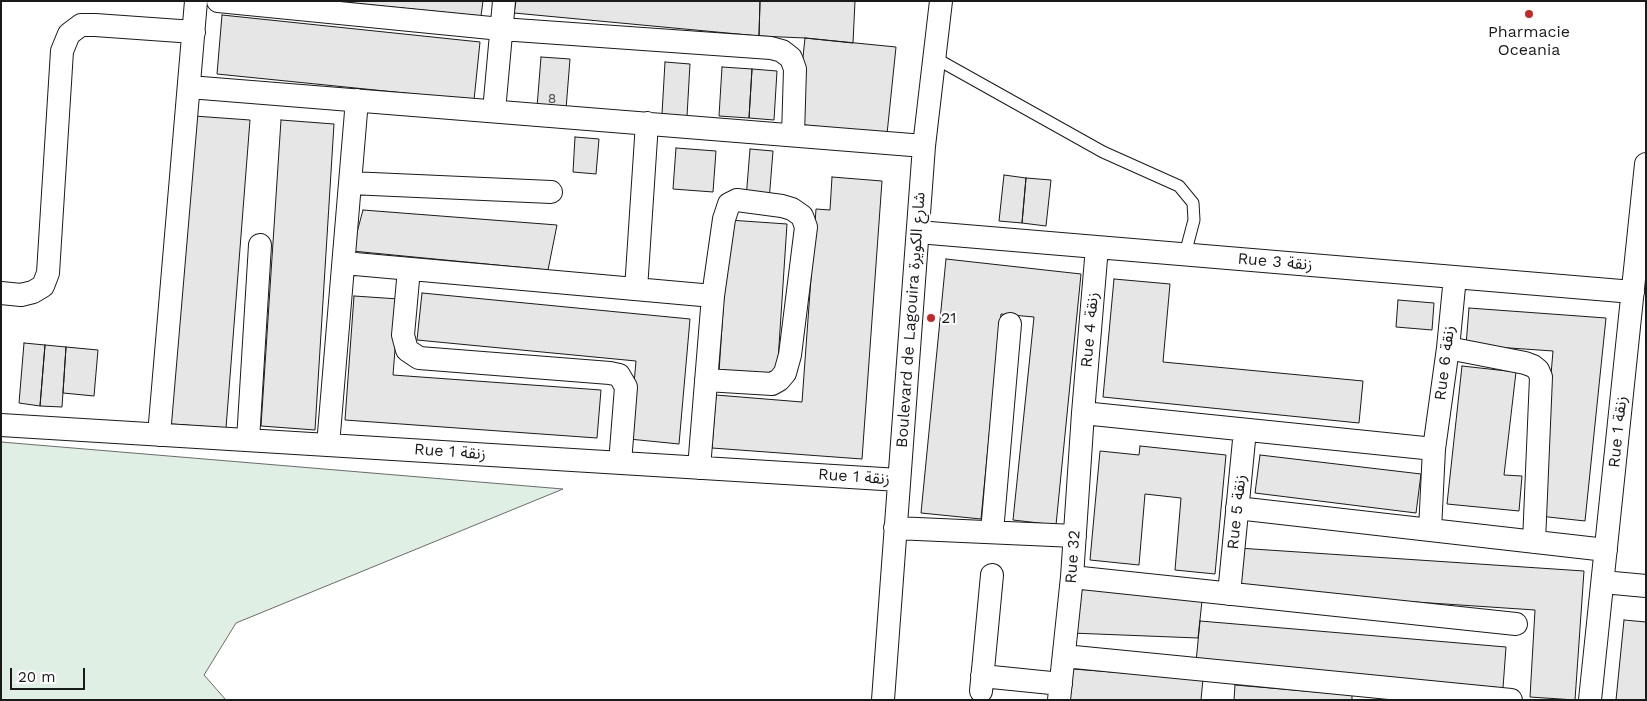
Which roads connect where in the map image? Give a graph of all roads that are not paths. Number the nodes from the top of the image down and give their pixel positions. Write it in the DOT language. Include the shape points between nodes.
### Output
graph roads {
  1 [pos="196,1"];
  2 [pos="218,1"];
  3 [pos="504,1"];
  4 [pos="941,1"];
  5 [pos="501,28"];
  6 [pos="194,32"];
  7 [pos="934,58"];
  8 [pos="189,87"];
  9 [pos="357,100"];
  10 [pos="494,111"];
  11 [pos="647,123"];
  12 [pos="793,135"];
  13 [pos="924,146"];
  14 [pos="1646,164"];
  15 [pos="350,183"];
  16 [pos="551,192"];
  17 [pos="1644,200"];
  18 [pos="918,232"];
  19 [pos="260,244"];
  20 [pos="1096,247"];
  21 [pos="1185,254"];
  22 [pos="344,263"];
  23 [pos="409,268"];
  24 [pos="1455,277"];
  25 [pos="636,289"];
  26 [pos="1633,292"];
  27 [pos="1,293"];
  28 [pos="713,296"];
  29 [pos="1010,324"];
  30 [pos="1448,348"];
  31 [pos="706,380"];
  32 [pos="1083,413"];
  33 [pos="1,425"];
  34 [pos="1245,430"];
  35 [pos="159,435"];
  36 [pos="248,440"];
  37 [pos="328,445"];
  38 [pos="1434,449"];
  39 [pos="620,463"];
  40 [pos="699,468"];
  41 [pos="899,480"];
  42 [pos="1237,508"];
  43 [pos="895,528"];
  44 [pos="1430,530"];
  45 [pos="992,532"];
  46 [pos="1075,536"];
  47 [pos="1534,542"];
  48 [pos="1606,550"];
  49 [pos="992,575"];
  50 [pos="1072,576"];
  51 [pos="1602,582"];
  52 [pos="1646,586"];
  53 [pos="1229,594"];
  54 [pos="1516,624"];
  55 [pos="1064,656"];
  56 [pos="1060,692"];
  57 [pos="1372,693"];
  58 [pos="882,700"];
  59 [pos="1511,700"];
  60 [pos="1590,700"];
  1 -- 6 [label="street"];
  2 -- 5 [label="street"];
  3 -- 5 [label="street"];
  4 -- 7 [label="street, Boulevard de Lagouira شارع الكويرة"];
  5 -- 10 [label="street"];
  5 -- 12 [label="street" via="782,51 791,58 795,70"];
  6 -- 8 [label="street"];
  6 -- 27 [label="street" via="95,24 81,26 69,34 62,50 48,273 43,286 33,292 21,296"];
  7 -- 13 [label="street, Boulevard de Lagouira شارع الكويرة"];
  7 -- 21 [label="lane" via="1103,152 1179,186 1193,203 1194,220"];
  8 -- 9 [label="street"];
  8 -- 35 [label="street"];
  9 -- 10 [label="street"];
  9 -- 15 [label="street"];
  10 -- 11 [label="street"];
  11 -- 12 [label="street"];
  11 -- 25 [label="street"];
  12 -- 13 [label="street"];
  13 -- 18 [label="street, Boulevard de Lagouira شارع الكويرة"];
  14 -- 17 [label="street, Rue 1 زنقة"];
  15 -- 16 [label="street"];
  15 -- 22 [label="street"];
  17 -- 26 [label="street, Rue 1 زنقة"];
  18 -- 20 [label="street, Rue 3 زنقة"];
  18 -- 41 [label="street, Boulevard de Lagouira شارع الكويرة"];
  19 -- 36 [label="street"];
  20 -- 21 [label="street, Rue 3 زنقة"];
  20 -- 32 [label="street, Rue 4 زنقة"];
  21 -- 24 [label="street, Rue 3 زنقة"];
  22 -- 23 [label="street"];
  22 -- 37 [label="street"];
  23 -- 25 [label="street"];
  23 -- 39 [label="street" via="403,335 407,350 419,358 619,376 626,387"];
  24 -- 26 [label="street, Rue 3 زنقة"];
  24 -- 30 [label="street, Rue 6 زنقة"];
  25 -- 28 [label="street"];
  26 -- 48 [label="street, Rue 1 زنقة"];
  28 -- 31 [label="street"];
  28 -- 31 [label="street" via="729,204 738,200 782,206 802,216 806,227 786,372 772,384"];
  29 -- 45 [label="street"];
  30 -- 38 [label="street, Rue 6 زنقة"];
  30 -- 47 [label="street" via="1525,363 1538,370 1541,377"];
  31 -- 40 [label="street"];
  32 -- 34 [label="street"];
  32 -- 46 [label="street, Rue 32"];
  33 -- 35 [label="street, Rue 1 زنقة"];
  34 -- 38 [label="street"];
  34 -- 42 [label="street, Rue 5 زنقة"];
  35 -- 36 [label="street, Rue 1 زنقة"];
  36 -- 37 [label="street, Rue 1 زنقة"];
  37 -- 39 [label="street, Rue 1 زنقة"];
  38 -- 44 [label="street, Rue 6 زنقة"];
  39 -- 40 [label="street, Rue 1 زنقة"];
  40 -- 41 [label="street, Rue 1 زنقة"];
  41 -- 43 [label="street, Boulevard de Lagouira شارع الكويرة"];
  42 -- 44 [label="street"];
  42 -- 53 [label="street, Rue 5 زنقة"];
  43 -- 45 [label="street"];
  43 -- 58 [label="street, Boulevard de Lagouira شارع الكويرة"];
  44 -- 47 [label="street"];
  45 -- 46 [label="street"];
  46 -- 50 [label="street, Rue 32"];
  47 -- 48 [label="street"];
  48 -- 51 [label="street, Rue 1 زنقة"];
  49 -- 56 [label="street" via="981,683"];
  50 -- 53 [label="street"];
  50 -- 55 [label="street, Rue 32"];
  51 -- 52 [label="street"];
  51 -- 60 [label="street, Rue 1 زنقة"];
  53 -- 54 [label="street"];
  55 -- 56 [label="street, Rue 32"];
  55 -- 57 [label="street"];
  57 -- 59 [label="street"];
}
